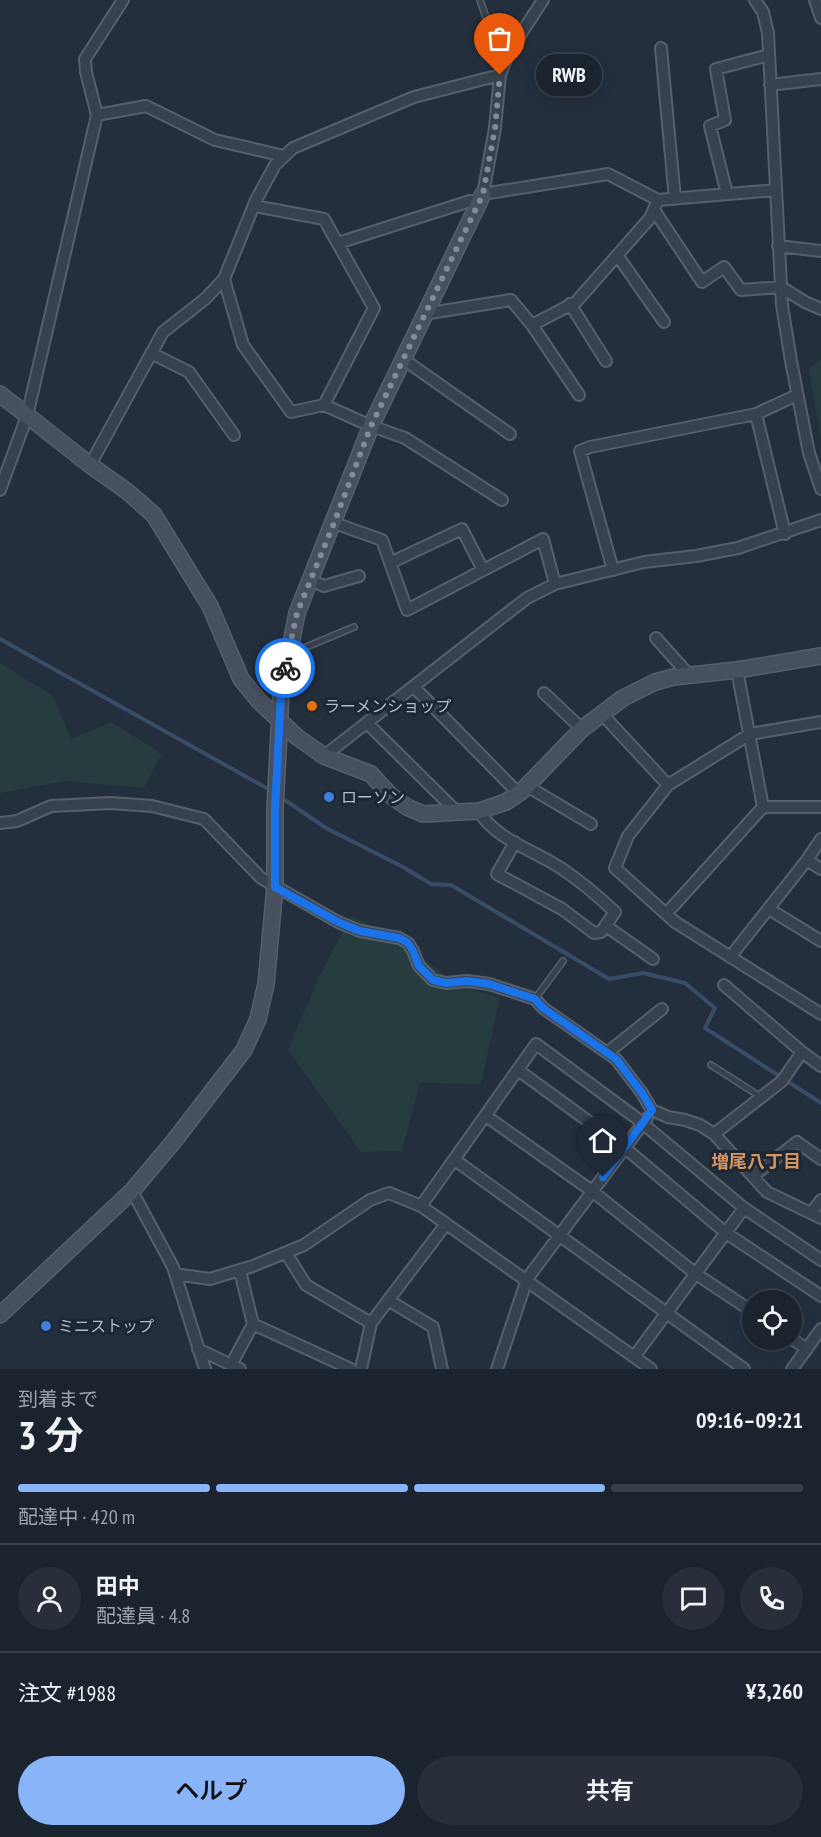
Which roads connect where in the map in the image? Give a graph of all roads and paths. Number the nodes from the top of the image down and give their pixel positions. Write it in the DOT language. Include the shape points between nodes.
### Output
graph roads {
  1 [pos="123,0"];
  2 [pos="480,0"];
  3 [pos="543,0"];
  4 [pos="755,0"];
  5 [pos="815,0"];
  6 [pos="821,18"];
  7 [pos="660,48"];
  8 [pos="509,52"];
  9 [pos="769,55"];
  10 [pos="500,75"];
  11 [pos="821,80"];
  12 [pos="770,85"];
  13 [pos="97,115"];
  14 [pos="284,156"];
  15 [pos="776,190"];
  16 [pos="727,194"];
  17 [pos="482,198"];
  18 [pos="675,199"];
  19 [pos="656,205"];
  20 [pos="254,206"];
  21 [pos="338,243"];
  22 [pos="778,246"];
  23 [pos="821,251"];
  24 [pos="617,255"];
  25 [pos="224,279"];
  26 [pos="781,287"];
  27 [pos="570,304"];
  28 [pos="821,309"];
  29 [pos="424,314"];
  30 [pos="664,322"];
  31 [pos="532,325"];
  32 [pos="151,353"];
  33 [pos="403,360"];
  34 [pos="606,361"];
  35 [pos="0,394"];
  36 [pos="797,394"];
  37 [pos="579,395"];
  38 [pos="324,405"];
  39 [pos="756,414"];
  40 [pos="27,416"];
  41 [pos="371,426"];
  42 [pos="234,435"];
  43 [pos="510,435"];
  44 [pos="90,465"];
  45 [pos="821,489"];
  46 [pos="0,490"];
  47 [pos="502,500"];
  48 [pos="821,520"];
  49 [pos="334,523"];
  50 [pos="785,534"];
  51 [pos="390,563"];
  52 [pos="483,570"];
  53 [pos="613,570"];
  54 [pos="359,576"];
  55 [pos="310,580"];
  56 [pos="555,584"];
  57 [pos="354,627"];
  58 [pos="656,638"];
  59 [pos="288,655"];
  60 [pos="821,656"];
  61 [pos="737,670"];
  62 [pos="689,675"];
  63 [pos="414,687"];
  64 [pos="544,693"];
  65 [pos="602,714"];
  66 [pos="281,722"];
  67 [pos="821,722"];
  68 [pos="367,723"];
  69 [pos="582,729"];
  70 [pos="750,734"];
  71 [pos="324,756"];
  72 [pos="668,785"];
  73 [pos="523,790"];
  74 [pos="763,807"];
  75 [pos="821,807"];
  76 [pos="479,812"];
  77 [pos="458,813"];
  78 [pos="0,823"];
  79 [pos="591,824"];
  80 [pos="821,838"];
  81 [pos="515,842"];
  82 [pos="807,860"];
  83 [pos="821,869"];
  84 [pos="275,887"];
  85 [pos="769,909"];
  86 [pos="666,914"];
  87 [pos="606,926"];
  88 [pos="821,941"];
  89 [pos="730,957"];
  90 [pos="653,959"];
  91 [pos="563,961"];
  92 [pos="724,985"];
  93 [pos="535,999"];
  94 [pos="662,1009"];
  95 [pos="821,1014"];
  96 [pos="802,1052"];
  97 [pos="608,1053"];
  98 [pos="711,1065"];
  99 [pos="821,1066"];
  100 [pos="518,1070"];
  101 [pos="761,1097"];
  102 [pos="652,1110"];
  103 [pos="486,1116"];
  104 [pos="643,1124"];
  105 [pos="714,1134"];
  106 [pos="625,1148"];
  107 [pos="821,1159"];
  108 [pos="455,1160"];
  109 [pos="753,1176"];
  110 [pos="132,1191"];
  111 [pos="592,1191"];
  112 [pos="821,1200"];
  113 [pos="421,1206"];
  114 [pos="744,1208"];
  115 [pos="817,1215"];
  116 [pos="446,1224"];
  117 [pos="726,1233"];
  118 [pos="560,1235"];
  119 [pos="286,1253"];
  120 [pos="821,1260"];
  121 [pos="240,1270"];
  122 [pos="175,1274"];
  123 [pos="696,1274"];
  124 [pos="527,1279"];
  125 [pos="821,1296"];
  126 [pos="388,1300"];
  127 [pos="742,1305"];
  128 [pos="666,1314"];
  129 [pos="0,1315"];
  130 [pos="371,1323"];
  131 [pos="253,1324"];
  132 [pos="821,1329"];
  133 [pos="802,1346"];
  134 [pos="198,1349"];
  135 [pos="807,1349"];
  136 [pos="634,1357"];
  137 [pos="236,1367"];
  138 [pos="204,1369"];
  139 [pos="351,1369"];
  140 [pos="361,1369"];
  141 [pos="442,1369"];
  142 [pos="496,1369"];
  143 [pos="651,1369"];
  144 [pos="744,1369"];
  145 [pos="792,1369"];
  1 -- 13 [label="street" via="86,59"];
  2 -- 8 [label="lane" via="493,38"];
  3 -- 8 [label="street"];
  4 -- 9 [label="street" via="763,12"];
  5 -- 6 [label="street"];
  7 -- 18 [label="street"];
  8 -- 10 [label="street"];
  9 -- 12 [label="street"];
  9 -- 16 [label="street" via="716,69 725,120 710,126"];
  10 -- 14 [label="street" via="414,97 293,148"];
  10 -- 17 [label="street"];
  11 -- 12 [label="street"];
  12 -- 15 [label="street"];
  13 -- 14 [label="street" via="146,106 215,140"];
  13 -- 40 [label="street"];
  14 -- 20 [label="street" via="275,165"];
  15 -- 16 [label="street"];
  15 -- 22 [label="street"];
  16 -- 18 [label="street"];
  17 -- 19 [label="street" via="608,174"];
  17 -- 21 [label="street"];
  17 -- 29 [label="street"];
  18 -- 19 [label="street"];
  19 -- 24 [label="street" via="650,218"];
  19 -- 26 [label="street" via="702,282 724,267 741,290"];
  20 -- 21 [label="street" via="324,219"];
  20 -- 25 [label="street"];
  21 -- 38 [label="street" via="374,308"];
  22 -- 23 [label="street"];
  22 -- 26 [label="street"];
  24 -- 27 [label="street"];
  24 -- 30 [label="street"];
  25 -- 32 [label="street" via="163,332"];
  25 -- 38 [label="street" via="243,345 291,412"];
  26 -- 28 [label="street"];
  26 -- 36 [label="street"];
  27 -- 31 [label="street"];
  27 -- 34 [label="street"];
  29 -- 31 [label="street" via="511,300"];
  29 -- 33 [label="street"];
  31 -- 37 [label="street"];
  32 -- 42 [label="street" via="189,372"];
  32 -- 44 [label="street"];
  33 -- 41 [label="street"];
  33 -- 43 [label="street"];
  35 -- 40 [label="street"];
  36 -- 39 [label="street"];
  36 -- 45 [label="street"];
  38 -- 41 [label="street"];
  39 -- 50 [label="street"];
  39 -- 53 [label="street" via="580,451"];
  40 -- 44 [label="street"];
  40 -- 46 [label="street"];
  41 -- 47 [label="street" via="405,438"];
  41 -- 49 [label="street"];
  44 -- 66 [label="street" via="154,515 210,606 242,679"];
  48 -- 50 [label="street"];
  49 -- 51 [label="street" via="382,540"];
  49 -- 55 [label="street"];
  50 -- 53 [label="street" via="738,548"];
  51 -- 52 [label="street" via="462,529"];
  51 -- 52 [label="street" via="407,610"];
  52 -- 56 [label="street" via="543,539"];
  53 -- 56 [label="street"];
  54 -- 55 [label="street" via="324,585"];
  55 -- 59 [label="street" via="297,613"];
  56 -- 63 [label="street" via="527,598"];
  57 -- 59 [label="lane"];
  58 -- 62 [label="street"];
  59 -- 66 [label="street"];
  60 -- 61 [label="street"];
  61 -- 62 [label="street"];
  61 -- 70 [label="street"];
  62 -- 65 [label="street" via="648,686"];
  63 -- 68 [label="street"];
  63 -- 73 [label="street"];
  64 -- 69 [label="street"];
  65 -- 69 [label="street"];
  65 -- 72 [label="street"];
  66 -- 71 [label="street"];
  66 -- 84 [label="street"];
  67 -- 70 [label="street"];
  68 -- 71 [label="street"];
  68 -- 77 [label="street"];
  69 -- 73 [label="street"];
  70 -- 72 [label="street"];
  70 -- 74 [label="street"];
  71 -- 77 [label="street" via="371,774 390,795 423,814"];
  72 -- 86 [label="street" via="628,836 615,868"];
  73 -- 76 [label="street" via="506,802"];
  73 -- 79 [label="street"];
  74 -- 75 [label="street"];
  74 -- 86 [label="street"];
  76 -- 77 [label="street"];
  76 -- 81 [label="street" via="485,823"];
  78 -- 84 [label="street" via="51,806 87,804 152,806 191,814 204,819 261,878"];
  80 -- 82 [label="street"];
  81 -- 87 [label="street" via="563,869 607,904 615,912"];
  81 -- 87 [label="street" via="497,874 562,909 594,933 602,932"];
  82 -- 83 [label="street"];
  82 -- 85 [label="street"];
  84 -- 93 [label="street" via="338,922 408,943 423,972 438,982 489,984"];
  84 -- 110 [label="street" via="266,984 258,1019 244,1050"];
  85 -- 88 [label="street"];
  85 -- 89 [label="street"];
  86 -- 89 [label="street"];
  87 -- 90 [label="street"];
  89 -- 95 [label="street"];
  91 -- 93 [label="lane"];
  92 -- 96 [label="street"];
  93 -- 97 [label="street"];
  94 -- 97 [label="street"];
  96 -- 99 [label="street"];
  96 -- 101 [label="street" via="782,1080"];
  97 -- 102 [label="street"];
  98 -- 101 [label="lane"];
  100 -- 103 [label="street"];
  100 -- 104 [label="street" via="536,1044"];
  100 -- 106 [label="street"];
  101 -- 105 [label="street"];
  102 -- 104 [label="street"];
  102 -- 105 [label="street" via="700,1125"];
  103 -- 108 [label="street"];
  103 -- 111 [label="street"];
  104 -- 106 [label="street"];
  104 -- 114 [label="street"];
  105 -- 109 [label="street"];
  106 -- 111 [label="street"];
  106 -- 117 [label="street"];
  107 -- 109 [label="street" via="797,1142"];
  108 -- 113 [label="street"];
  108 -- 118 [label="street"];
  109 -- 115 [label="street" via="767,1192"];
  110 -- 122 [label="street"];
  110 -- 129 [label="street"];
  111 -- 118 [label="street"];
  111 -- 123 [label="street"];
  112 -- 115 [label="street"];
  113 -- 116 [label="street"];
  113 -- 119 [label="street" via="389,1193 370,1200"];
  114 -- 117 [label="street"];
  114 -- 120 [label="street"];
  116 -- 124 [label="street"];
  116 -- 126 [label="street"];
  117 -- 123 [label="street"];
  117 -- 125 [label="street"];
  118 -- 124 [label="street"];
  118 -- 128 [label="street"];
  119 -- 121 [label="street"];
  119 -- 130 [label="street" via="306,1285"];
  121 -- 122 [label="street" via="210,1280"];
  121 -- 131 [label="street"];
  122 -- 134 [label="street"];
  123 -- 127 [label="street"];
  123 -- 128 [label="street"];
  124 -- 136 [label="street"];
  124 -- 142 [label="street"];
  126 -- 130 [label="street"];
  126 -- 141 [label="street" via="433,1327"];
  128 -- 136 [label="street"];
  128 -- 144 [label="street"];
  130 -- 140 [label="street"];
  131 -- 137 [label="street"];
  131 -- 139 [label="street"];
  132 -- 135 [label="street"];
  133 -- 135 [label="street"];
  134 -- 137 [label="street"];
  134 -- 138 [label="street"];
  135 -- 145 [label="street"];
  136 -- 143 [label="street"];
}
